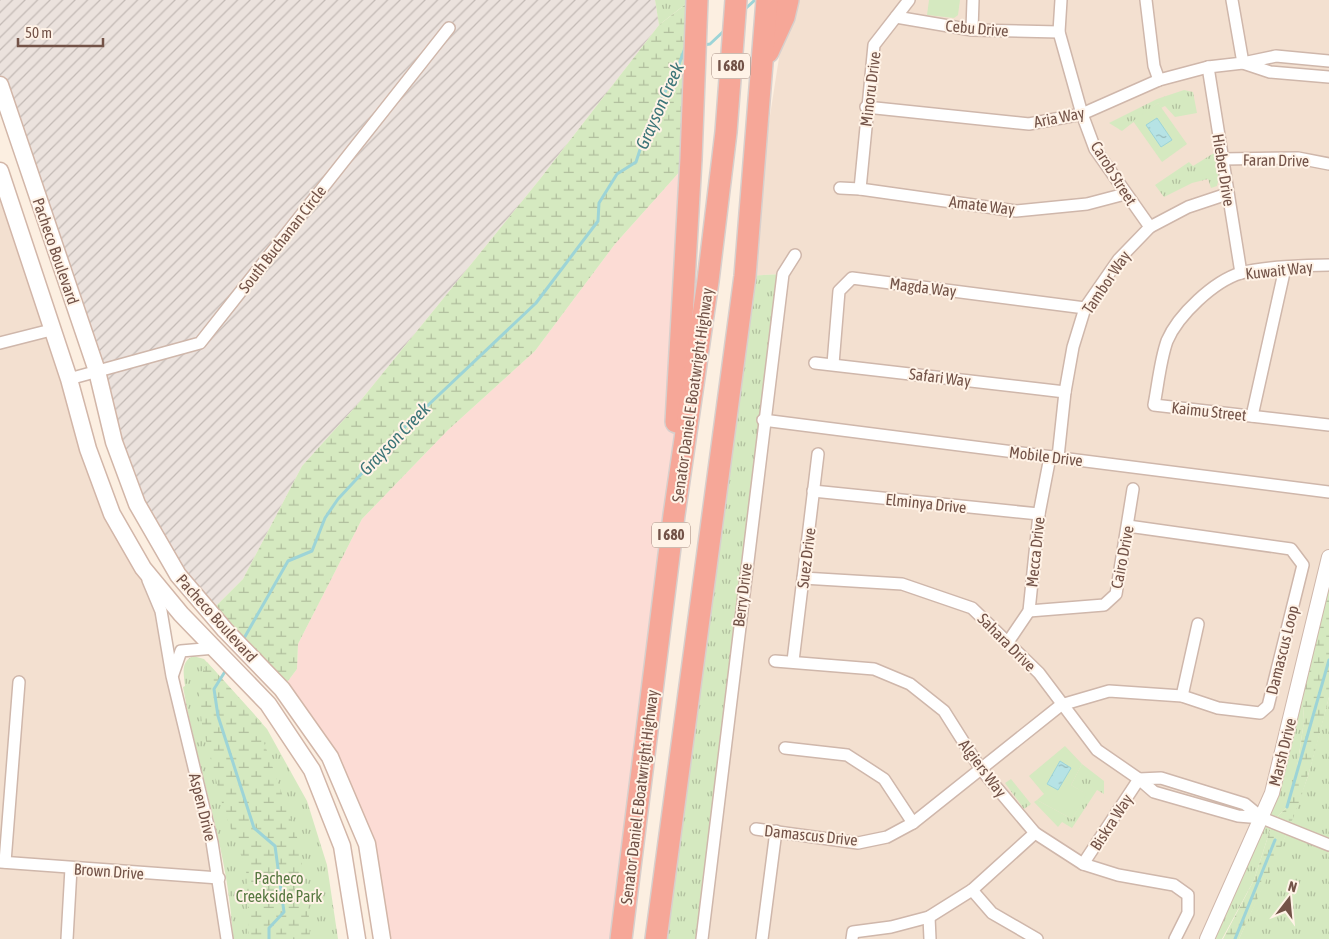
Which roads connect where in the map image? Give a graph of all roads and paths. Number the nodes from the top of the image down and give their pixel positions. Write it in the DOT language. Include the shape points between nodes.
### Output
graph roads {
  1 [pos="697,0"];
  2 [pos="736,0"];
  3 [pos="767,0"];
  4 [pos="788,0"];
  5 [pos="909,0"];
  6 [pos="973,0"];
  7 [pos="1061,0"];
  8 [pos="1146,0"];
  9 [pos="1232,0"];
  10 [pos="896,17"];
  11 [pos="449,28"];
  12 [pos="972,30"];
  13 [pos="1060,32"];
  14 [pos="1329,61"];
  15 [pos="1243,63"];
  16 [pos="762,64"];
  17 [pos="1208,67"];
  18 [pos="1329,77"];
  19 [pos="1158,80"];
  20 [pos="0,85"];
  21 [pos="866,107"];
  22 [pos="1082,114"];
  23 [pos="1222,159"];
  24 [pos="1329,164"];
  25 [pos="0,171"];
  26 [pos="840,188"];
  27 [pos="860,189"];
  28 [pos="3,192"];
  29 [pos="1125,194"];
  30 [pos="1227,194"];
  31 [pos="1150,227"];
  32 [pos="795,255"];
  33 [pos="1329,266"];
  34 [pos="1286,268"];
  35 [pos="1241,273"];
  36 [pos="1085,308"];
  37 [pos="51,330"];
  38 [pos="1167,341"];
  39 [pos="0,343"];
  40 [pos="815,363"];
  41 [pos="833,364"];
  42 [pos="96,371"];
  43 [pos="69,380"];
  44 [pos="1065,392"];
  45 [pos="1252,416"];
  46 [pos="763,420"];
  47 [pos="1329,425"];
  48 [pos="818,454"];
  49 [pos="1054,457"];
  50 [pos="1133,489"];
  51 [pos="813,491"];
  52 [pos="1329,492"];
  53 [pos="1039,514"];
  54 [pos="674,515"];
  55 [pos="1128,526"];
  56 [pos="1329,557"];
  57 [pos="143,568"];
  58 [pos="803,578"];
  59 [pos="1029,610"];
  60 [pos="1198,624"];
  61 [pos="1008,642"];
  62 [pos="215,648"];
  63 [pos="775,661"];
  64 [pos="793,661"];
  65 [pos="172,676"];
  66 [pos="20,682"];
  67 [pos="1182,696"];
  68 [pos="1061,705"];
  69 [pos="785,748"];
  70 [pos="980,768"];
  71 [pos="1139,779"];
  72 [pos="1262,818"];
  73 [pos="913,823"];
  74 [pos="756,829"];
  75 [pos="776,830"];
  76 [pos="1036,833"];
  77 [pos="1329,845"];
  78 [pos="3,862"];
  79 [pos="1083,864"];
  80 [pos="71,868"];
  81 [pos="219,878"];
  82 [pos="972,890"];
  83 [pos="929,917"];
  84 [pos="67,939"];
  85 [pos="227,939"];
  86 [pos="357,939"];
  87 [pos="382,939"];
  88 [pos="621,939"];
  89 [pos="656,939"];
  90 [pos="702,939"];
  91 [pos="762,939"];
  92 [pos="852,939"];
  93 [pos="930,939"];
  94 [pos="1037,939"];
  95 [pos="1175,939"];
  96 [pos="1207,939"];
  1 -- 54 [label="highway"];
  2 -- 54 [label="highway, Senator Daniel E Boatwright Highway / I 680" via="726,132"];
  3 -- 16 [label="highway, I 680"];
  4 -- 16 [label="highway" via="784,17"];
  5 -- 10 [label="street, Minoru Drive"];
  6 -- 12 [label="street"];
  7 -- 13 [label="street, Carob Street"];
  8 -- 19 [label="street"];
  9 -- 15 [label="street"];
  10 -- 12 [label="street, Cebu Drive"];
  10 -- 21 [label="street, Minoru Drive" via="874,45"];
  11 -- 42 [label="street, South Buchanan Circle" via="200,343"];
  12 -- 13 [label="street, Cebu Drive"];
  13 -- 22 [label="street, Carob Street"];
  14 -- 15 [label="street, Aria Way" via="1276,56"];
  15 -- 17 [label="street, Aria Way"];
  15 -- 18 [label="street, Aria Way" via="1270,72"];
  16 -- 89 [label="highway, I 680" via="745,276"];
  17 -- 19 [label="street, Aria Way"];
  17 -- 23 [label="street, Hieber Drive"];
  19 -- 22 [label="street, Aria Way"];
  20 -- 42 [label="main road, Pacheco Boulevard"];
  21 -- 22 [label="street, Aria Way" via="1029,124"];
  21 -- 27 [label="street, Minoru Drive"];
  22 -- 29 [label="street, Carob Street" via="1095,149"];
  23 -- 24 [label="street, Faran Drive" via="1298,158"];
  23 -- 30 [label="street, Hieber Drive"];
  25 -- 28 [label="main road, Pacheco Boulevard"];
  26 -- 27 [label="street, Amate Way"];
  27 -- 29 [label="street, Amate Way" via="1016,211 1087,204"];
  28 -- 37 [label="main road, Pacheco Boulevard"];
  29 -- 31 [label="street, Carob Street"];
  30 -- 31 [label="street, Tambor Way" via="1188,207"];
  30 -- 35 [label="street, Hieber Drive"];
  31 -- 36 [label="street, Tambor Way" via="1119,259"];
  32 -- 46 [label="street, Berry Drive" via="783,274"];
  33 -- 34 [label="street, Kuwait Way"];
  34 -- 35 [label="street, Kuwait Way"];
  34 -- 45 [label="street"];
  35 -- 38 [label="street, Kuwait Way" via="1202,296 1184,315"];
  36 -- 41 [label="street, Magda Way" via="852,278 839,291"];
  36 -- 44 [label="street, Tambor Way" via="1073,347"];
  37 -- 39 [label="street"];
  37 -- 43 [label="main road, Pacheco Boulevard"];
  38 -- 45 [label="street, Kaimu Street" via="1154,405"];
  40 -- 41 [label="street, Safari Way"];
  41 -- 44 [label="street, Safari Way"];
  42 -- 43 [label="street, South Buchanan Circle"];
  42 -- 87 [label="main road, Pacheco Boulevard" via="114,442 137,504 178,575 282,689 330,757 367,844"];
  43 -- 57 [label="main road, Pacheco Boulevard" via="88,449 112,514"];
  44 -- 49 [label="street, Tambor Way"];
  45 -- 47 [label="street, Kaimu Street"];
  46 -- 49 [label="street, Mobile Drive"];
  46 -- 90 [label="street, Berry Drive"];
  48 -- 51 [label="street, Suez Drive"];
  49 -- 52 [label="street, Mobile Drive"];
  49 -- 53 [label="street, Mecca Drive"];
  50 -- 55 [label="street, Cairo Drive"];
  51 -- 53 [label="street, Elminya Drive"];
  51 -- 58 [label="street, Suez Drive"];
  53 -- 59 [label="street, Mecca Drive"];
  54 -- 88 [label="highway, Senator Daniel E Boatwright Highway / I 680"];
  55 -- 59 [label="street, Cairo Drive" via="1116,594 1104,605"];
  55 -- 67 [label="street, Damascus Loop" via="1291,549 1303,565 1268,706 1260,713 1218,708"];
  56 -- 72 [label="street, Marsh Drive" via="1272,794"];
  57 -- 62 [label="main road, Pacheco Boulevard" via="181,614"];
  57 -- 65 [label="street, Aspen Drive" via="161,611"];
  58 -- 61 [label="street, Sahara Drive" via="902,584 972,608"];
  58 -- 64 [label="street, Suez Drive"];
  59 -- 61 [label="street, Mecca Drive"];
  60 -- 67 [label="street"];
  61 -- 68 [label="street, Sahara Drive" via="1039,673"];
  62 -- 65 [label="street" via="181,651"];
  62 -- 86 [label="main road, Pacheco Boulevard" via="268,704 312,770 342,846"];
  63 -- 64 [label="street, Algiers Way"];
  64 -- 70 [label="street, Algiers Way" via="874,669 910,684 944,711"];
  65 -- 81 [label="street, Aspen Drive"];
  66 -- 78 [label="street"];
  67 -- 68 [label="street, Damascus Loop" via="1109,691"];
  68 -- 70 [label="street, Damascus Drive"];
  68 -- 71 [label="street, Sahara Drive" via="1097,750"];
  69 -- 73 [label="street" via="847,755 884,779"];
  70 -- 73 [label="street, Damascus Drive"];
  70 -- 76 [label="street, Algiers Way"];
  71 -- 72 [label="street" via="1161,778 1245,804"];
  71 -- 79 [label="street, Biskra Way"];
  72 -- 77 [label="street"];
  72 -- 96 [label="street, Marsh Drive"];
  73 -- 75 [label="street, Damascus Drive" via="887,837 858,843"];
  74 -- 75 [label="street, Damascus Drive"];
  75 -- 91 [label="street"];
  76 -- 79 [label="street, Algiers Way"];
  76 -- 82 [label="street"];
  78 -- 80 [label="street, Brown Drive"];
  79 -- 95 [label="street, Algiers Way" via="1174,886 1188,895 1188,913"];
  80 -- 81 [label="street, Brown Drive"];
  80 -- 84 [label="street"];
  81 -- 85 [label="street, Aspen Drive"];
  82 -- 83 [label="street"];
  82 -- 94 [label="street" via="992,913"];
  83 -- 92 [label="street" via="853,932"];
  83 -- 93 [label="street"];
}
